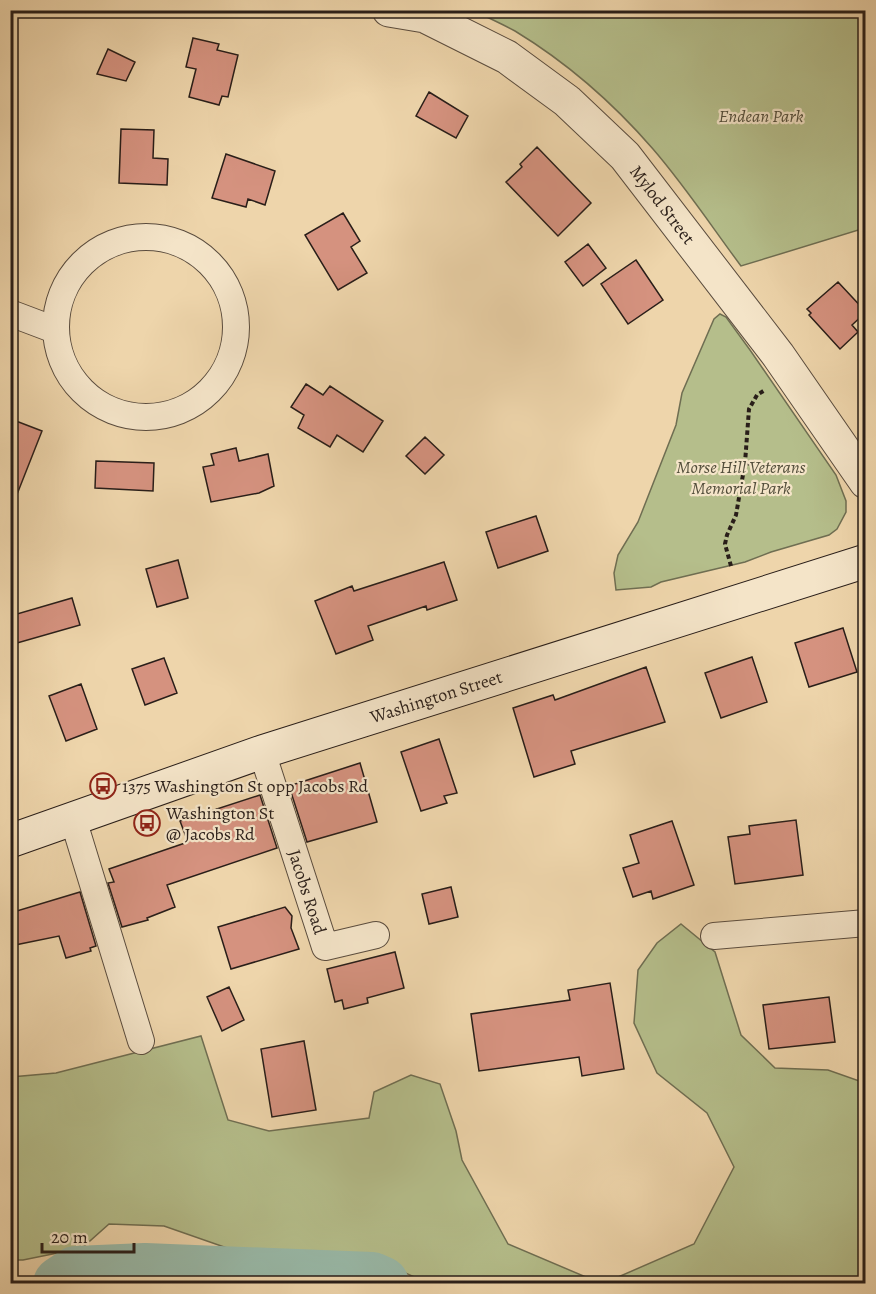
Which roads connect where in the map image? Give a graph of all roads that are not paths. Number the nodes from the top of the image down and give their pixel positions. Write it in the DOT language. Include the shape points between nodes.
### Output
graph roads {
  1 [pos="389,10"];
  2 [pos="10,313"];
  3 [pos="55,330"];
  4 [pos="866,483"];
  5 [pos="866,561"];
  6 [pos="262,752"];
  7 [pos="73,819"];
  8 [pos="10,841"];
  9 [pos="866,923"];
  10 [pos="376,935"];
  11 [pos="714,936"];
  12 [pos="141,1041"];
  1 -- 4 [label="main road, Mylod Street" via="425,16 507,57 567,101 625,156 778,355"];
  2 -- 3 [label="street"];
  3 -- 3 [label="street" via="62,361 78,387 103,407 133,417 164,416 193,405 216,384 231,357 236,326 231,298 218,273 204,259 172,241 143,237 115,242 90,255 71,276 63,293"];
  5 -- 6 [label="main road, Washington Street"];
  6 -- 7 [label="main road, Washington Street"];
  6 -- 10 [label="street, Jacobs Road" via="324,947"];
  7 -- 8 [label="main road, Washington Street"];
  7 -- 12 [label="street"];
  9 -- 11 [label="street"];
}
